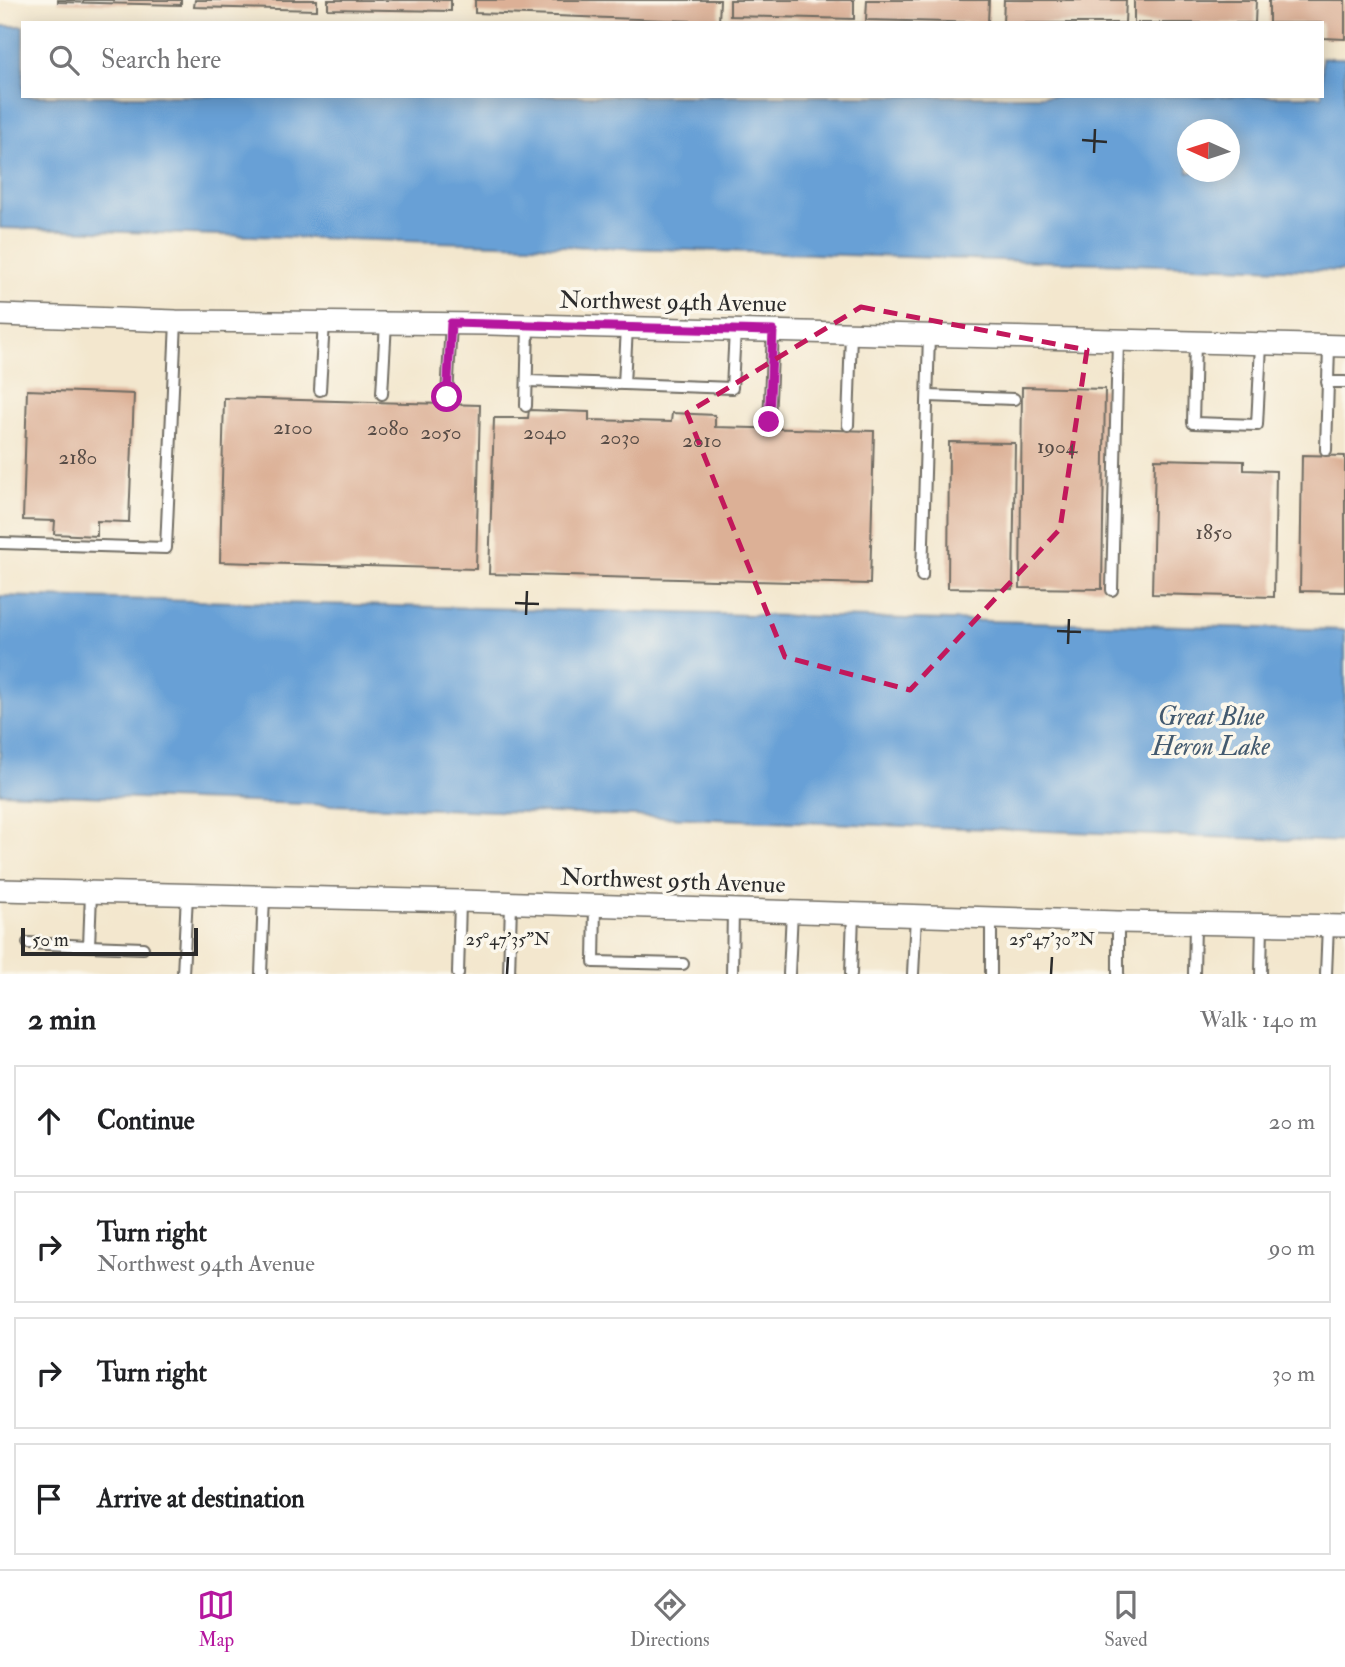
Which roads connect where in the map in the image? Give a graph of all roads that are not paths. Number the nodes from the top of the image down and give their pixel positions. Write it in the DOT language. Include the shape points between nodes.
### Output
graph roads {
  1 [pos="0,315"];
  2 [pos="176,321"];
  3 [pos="324,321"];
  4 [pos="386,322"];
  5 [pos="451,323"];
  6 [pos="528,325"];
  7 [pos="627,327"];
  8 [pos="735,330"];
  9 [pos="773,331"];
  10 [pos="852,333"];
  11 [pos="929,335"];
  12 [pos="1118,340"];
  13 [pos="1195,342"];
  14 [pos="1261,345"];
  15 [pos="1337,346"];
  16 [pos="527,381"];
  17 [pos="1327,382"];
  18 [pos="1345,382"];
  19 [pos="624,384"];
  20 [pos="320,390"];
  21 [pos="382,394"];
  22 [pos="928,396"];
  23 [pos="447,397"];
  24 [pos="1014,400"];
  25 [pos="526,406"];
  26 [pos="769,422"];
  27 [pos="848,425"];
  28 [pos="1326,450"];
  29 [pos="0,543"];
  30 [pos="922,576"];
  31 [pos="1112,590"];
  32 [pos="0,890"];
  33 [pos="91,893"];
  34 [pos="187,894"];
  35 [pos="264,896"];
  36 [pos="460,901"];
  37 [pos="511,903"];
  38 [pos="595,905"];
  39 [pos="733,909"];
  40 [pos="792,911"];
  41 [pos="853,913"];
  42 [pos="916,915"];
  43 [pos="992,917"];
  44 [pos="1118,922"];
  45 [pos="1195,923"];
  46 [pos="1262,924"];
  47 [pos="1337,925"];
  48 [pos="28,943"];
  49 [pos="89,946"];
  50 [pos="144,948"];
  51 [pos="683,964"];
  52 [pos="183,974"];
  53 [pos="261,974"];
  54 [pos="458,974"];
  55 [pos="509,974"];
  56 [pos="732,974"];
  57 [pos="789,974"];
  58 [pos="851,974"];
  59 [pos="913,974"];
  60 [pos="991,974"];
  61 [pos="1118,974"];
  62 [pos="1194,974"];
  63 [pos="1261,974"];
  64 [pos="1326,974"];
  1 -- 2 [label="street, Northwest 94th Avenue"];
  2 -- 3 [label="street, Northwest 94th Avenue"];
  2 -- 29 [label="lane" via="166,548"];
  3 -- 4 [label="street, Northwest 94th Avenue"];
  3 -- 20 [label="lane"];
  4 -- 5 [label="street, Northwest 94th Avenue"];
  4 -- 21 [label="lane"];
  5 -- 6 [label="street, Northwest 94th Avenue"];
  5 -- 23 [label="lane"];
  6 -- 7 [label="street, Northwest 94th Avenue"];
  6 -- 16 [label="lane"];
  7 -- 8 [label="street, Northwest 94th Avenue"];
  7 -- 19 [label="lane"];
  8 -- 9 [label="street, Northwest 94th Avenue"];
  8 -- 19 [label="lane" via="732,388"];
  9 -- 10 [label="street, Northwest 94th Avenue"];
  9 -- 26 [label="lane"];
  10 -- 11 [label="street, Northwest 94th Avenue"];
  10 -- 27 [label="lane"];
  11 -- 12 [label="street, Northwest 94th Avenue"];
  11 -- 22 [label="lane"];
  12 -- 13 [label="street, Northwest 94th Avenue"];
  12 -- 31 [label="lane"];
  13 -- 14 [label="street, Northwest 94th Avenue"];
  13 -- 14 [label="lane" via="1193,423 1206,424 1258,425"];
  14 -- 15 [label="street, Northwest 94th Avenue"];
  15 -- 17 [label="lane"];
  16 -- 19 [label="lane"];
  16 -- 25 [label="lane"];
  17 -- 18 [label="lane"];
  17 -- 28 [label="lane"];
  22 -- 24 [label="lane"];
  22 -- 30 [label="lane"];
  32 -- 33 [label="street, Northwest 95th Avenue"];
  33 -- 34 [label="street, Northwest 95th Avenue"];
  33 -- 49 [label="lane"];
  34 -- 35 [label="street, Northwest 95th Avenue"];
  34 -- 52 [label="lane"];
  35 -- 36 [label="street, Northwest 95th Avenue"];
  35 -- 53 [label="lane"];
  36 -- 37 [label="street, Northwest 95th Avenue"];
  36 -- 54 [label="lane"];
  37 -- 38 [label="street, Northwest 95th Avenue"];
  37 -- 55 [label="lane"];
  38 -- 39 [label="street, Northwest 95th Avenue"];
  38 -- 51 [label="lane" via="594,962"];
  39 -- 40 [label="street, Northwest 95th Avenue"];
  39 -- 56 [label="lane"];
  40 -- 41 [label="street, Northwest 95th Avenue"];
  40 -- 57 [label="lane"];
  41 -- 42 [label="street, Northwest 95th Avenue"];
  41 -- 58 [label="lane"];
  42 -- 43 [label="street, Northwest 95th Avenue"];
  42 -- 59 [label="lane"];
  43 -- 44 [label="street, Northwest 95th Avenue"];
  43 -- 60 [label="lane"];
  44 -- 45 [label="street, Northwest 95th Avenue"];
  44 -- 61 [label="lane"];
  45 -- 46 [label="street, Northwest 95th Avenue"];
  45 -- 62 [label="lane"];
  46 -- 47 [label="street, Northwest 95th Avenue"];
  46 -- 63 [label="lane"];
  47 -- 64 [label="lane"];
  48 -- 49 [label="lane"];
  49 -- 50 [label="lane"];
}
